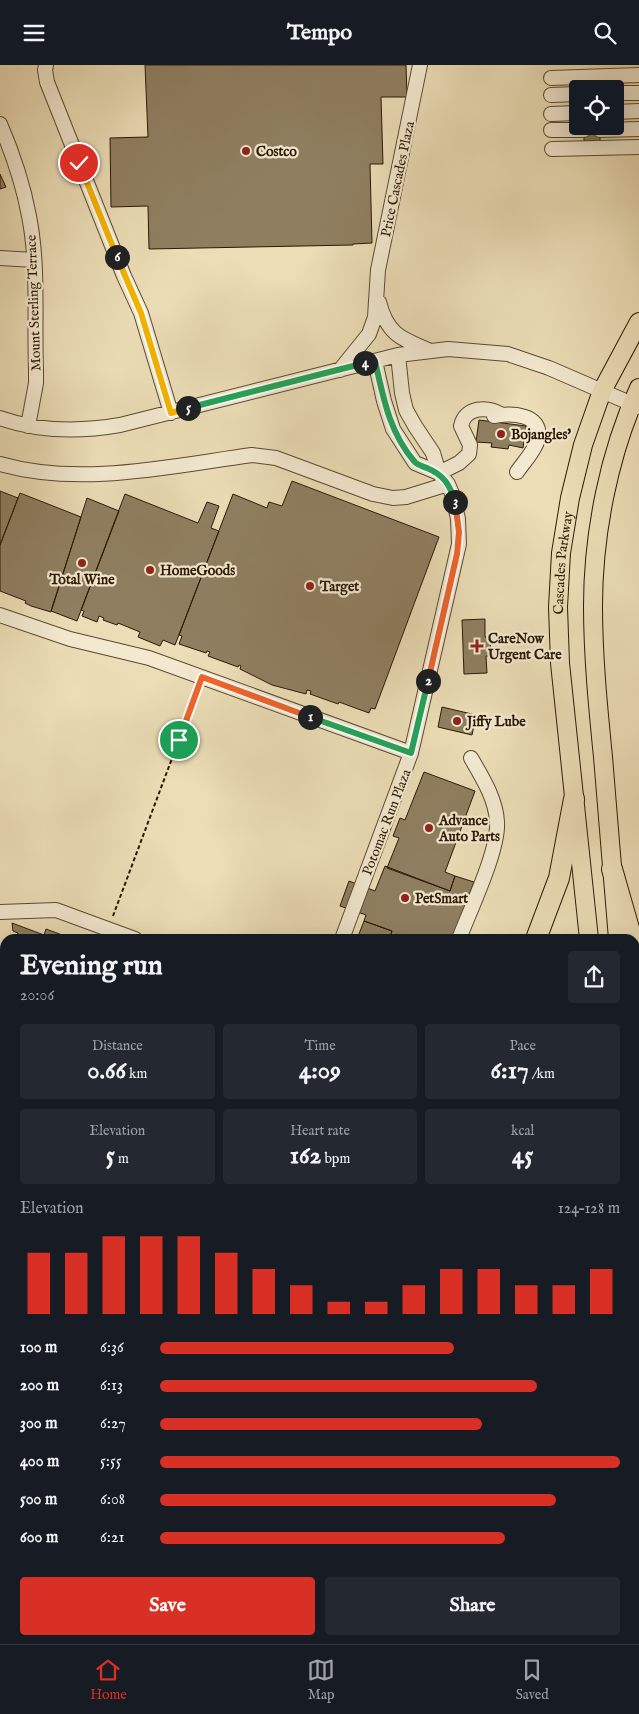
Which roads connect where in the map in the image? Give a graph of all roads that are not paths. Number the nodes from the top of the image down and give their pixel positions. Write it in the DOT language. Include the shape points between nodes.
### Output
graph roads {
  1 [pos="46,65"];
  2 [pos="420,65"];
  3 [pos="639,75"];
  4 [pos="551,78"];
  5 [pos="624,93"];
  6 [pos="639,93"];
  7 [pos="569,94"];
  8 [pos="551,95"];
  9 [pos="639,111"];
  10 [pos="624,112"];
  11 [pos="569,113"];
  12 [pos="551,114"];
  13 [pos="0,125"];
  14 [pos="624,129"];
  15 [pos="639,129"];
  16 [pos="551,130"];
  17 [pos="569,130"];
  18 [pos="639,147"];
  19 [pos="552,149"];
  20 [pos="0,258"];
  21 [pos="34,261"];
  22 [pos="377,294"];
  23 [pos="639,322"];
  24 [pos="429,350"];
  25 [pos="398,355"];
  26 [pos="375,361"];
  27 [pos="340,369"];
  28 [pos="639,388"];
  29 [pos="602,391"];
  30 [pos="636,406"];
  31 [pos="171,413"];
  32 [pos="0,418"];
  33 [pos="28,425"];
  34 [pos="0,464"];
  35 [pos="517,473"];
  36 [pos="443,478"];
  37 [pos="0,615"];
  38 [pos="411,753"];
  39 [pos="471,758"];
  40 [pos="574,799"];
  41 [pos="612,869"];
  42 [pos="0,912"];
  43 [pos="123,934"];
  44 [pos="344,934"];
  45 [pos="461,934"];
  46 [pos="538,934"];
  47 [pos="588,934"];
  48 [pos="618,934"];
  49 [pos="631,934"];
  1 -- 31 [label="street" via="47,81 141,313"];
  2 -- 22 [label="street, Price Cascades Plaza" via="379,265"];
  3 -- 4 [label="street"];
  5 -- 6 [label="street"];
  7 -- 8 [label="street"];
  9 -- 10 [label="street"];
  11 -- 12 [label="street"];
  13 -- 21 [label="street, Mount Sterling Terrace" via="24,191"];
  14 -- 15 [label="street"];
  16 -- 17 [label="street"];
  18 -- 19 [label="street"];
  20 -- 21 [label="street"];
  21 -- 33 [label="street, Mount Sterling Terrace" via="36,377"];
  22 -- 24 [label="street, Price Cascades Plaza" via="384,319 396,335"];
  22 -- 27 [label="street, Price Cascades Plaza" via="375,317 369,334"];
  23 -- 29 [label="main road, Cascades Parkway"];
  24 -- 25 [label="street"];
  24 -- 29 [label="street" via="466,349 508,354"];
  25 -- 26 [label="street"];
  25 -- 36 [label="street, Potomac Run Plaza" via="406,409 433,453"];
  26 -- 27 [label="street"];
  26 -- 36 [label="street" via="393,429 415,463"];
  27 -- 31 [label="street"];
  28 -- 30 [label="main road"];
  29 -- 30 [label="street"];
  29 -- 40 [label="main road, Cascades Parkway" via="576,471 559,580 560,663"];
  30 -- 41 [label="main road" via="618,443 611,470 600,524 594,579 594,662"];
  31 -- 33 [label="street" via="96,429 46,429"];
  32 -- 33 [label="street"];
  34 -- 36 [label="street" via="34,471 99,474 264,455 373,494 393,498 406,497"];
  35 -- 36 [label="street" via="538,439 534,423 524,416 466,415 462,429 470,445 469,454"];
  36 -- 38 [label="street, Potomac Run Plaza" via="456,506 459,544"];
  37 -- 38 [label="street" via="70,639 149,658"];
  38 -- 44 [label="street, Potomac Run Plaza"];
  39 -- 45 [label="street" via="493,802 497,832 488,865"];
  40 -- 46 [label="highway" via="559,878"];
  40 -- 47 [label="main road, Cascades Parkway"];
  41 -- 48 [label="main road"];
  41 -- 49 [label="highway"];
  42 -- 43 [label="street" via="56,910"];
}
